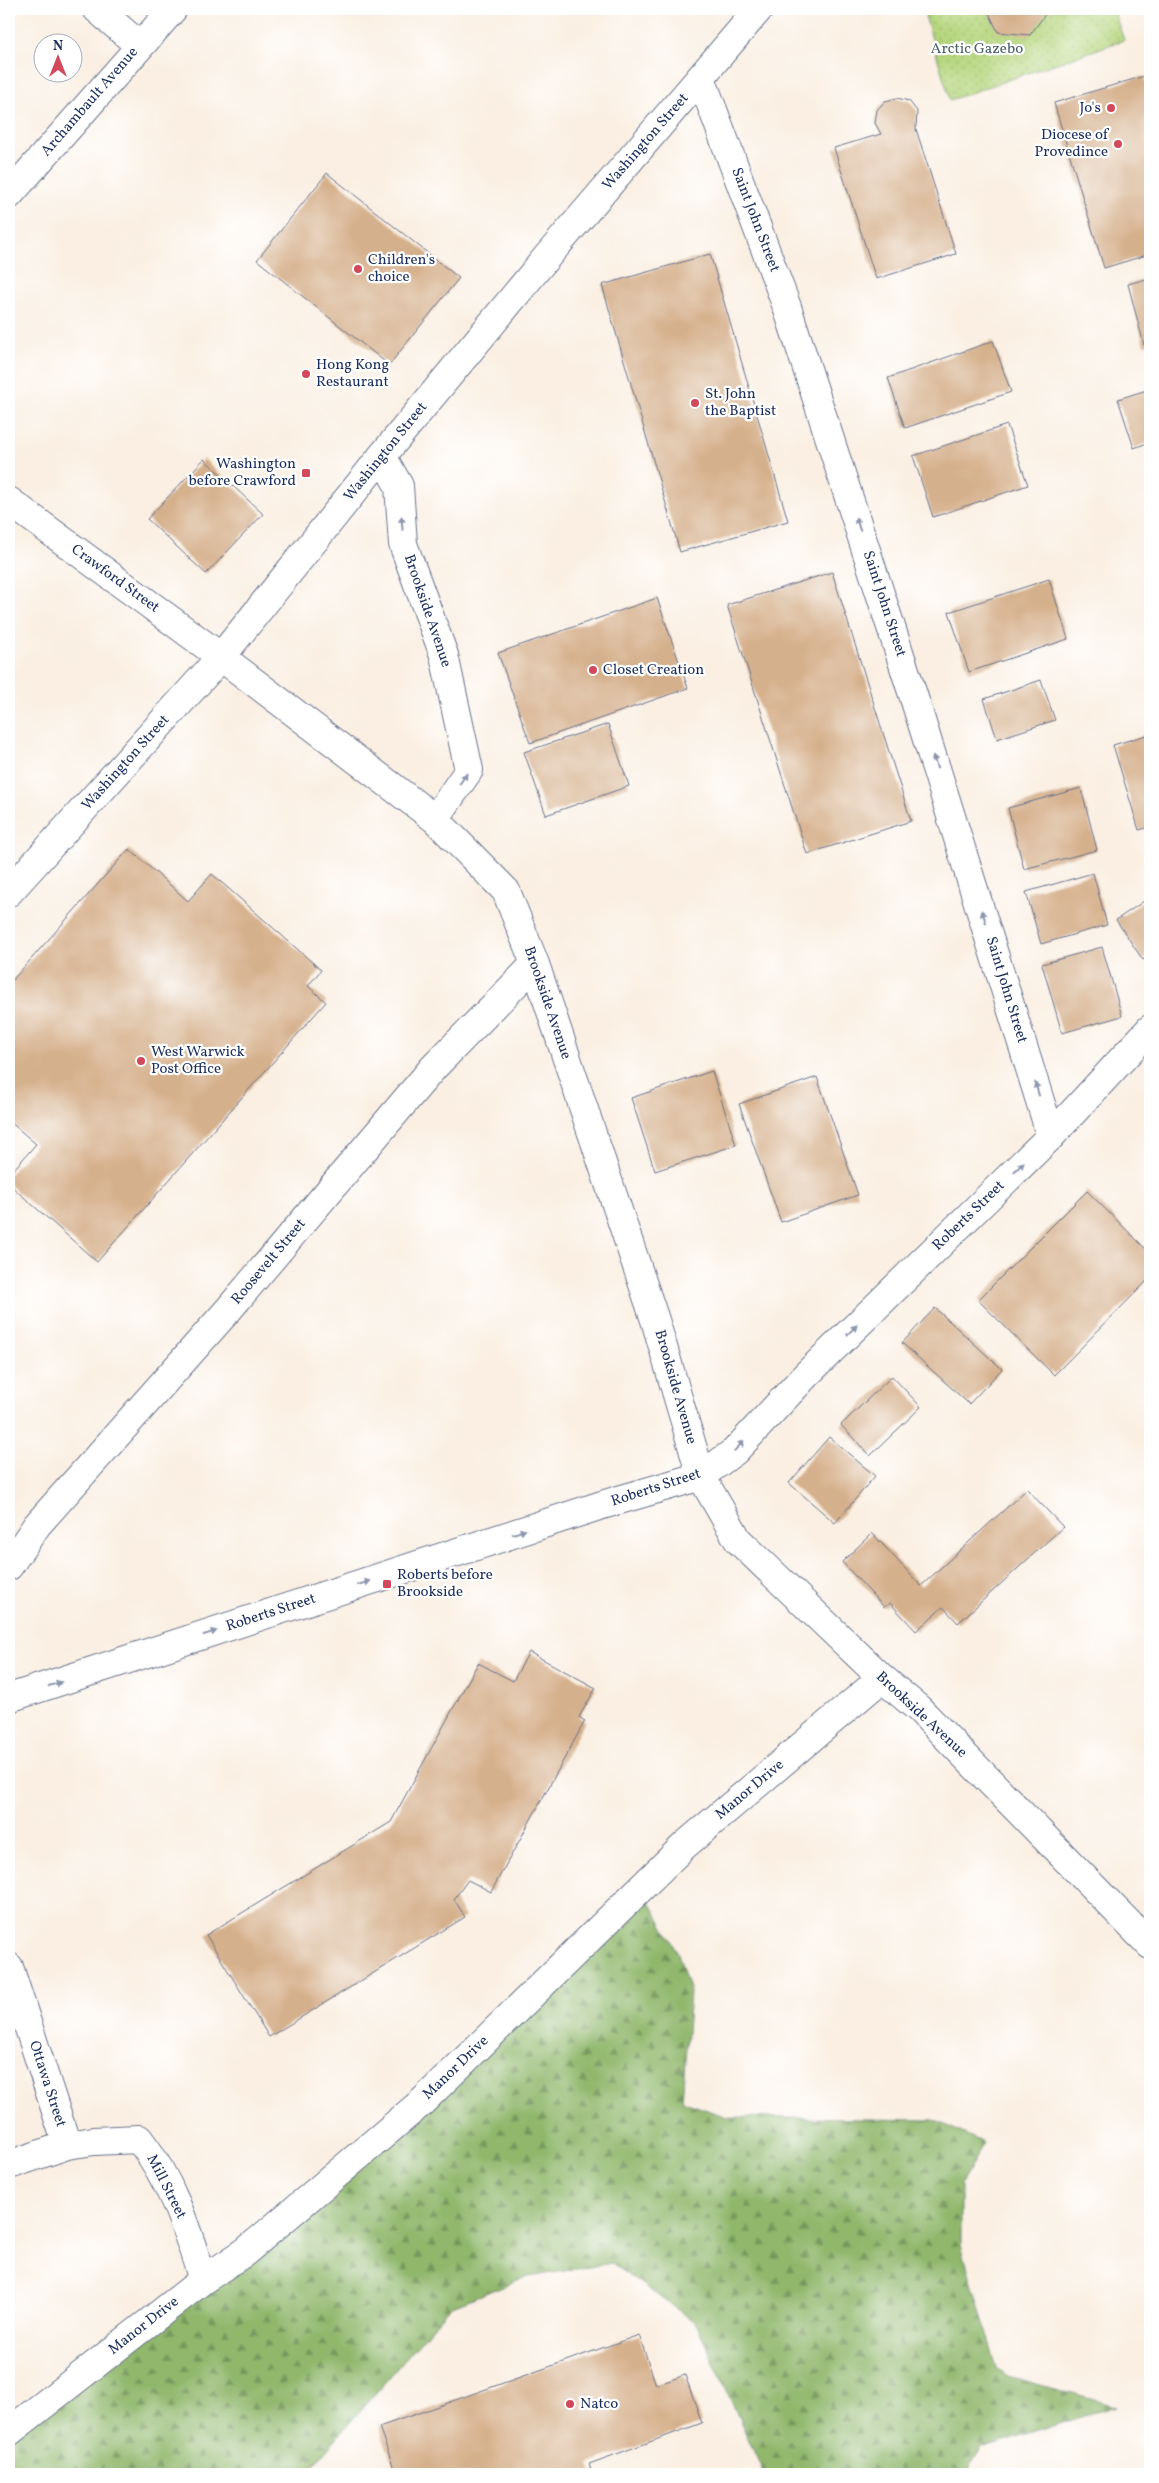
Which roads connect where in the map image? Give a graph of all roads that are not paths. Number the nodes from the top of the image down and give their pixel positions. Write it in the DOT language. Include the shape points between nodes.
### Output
graph roads {
  1 [pos="97,9"];
  2 [pos="172,9"];
  3 [pos="759,9"];
  4 [pos="139,46"];
  5 [pos="701,78"];
  6 [pos="9,195"];
  7 [pos="382,456"];
  8 [pos="9,501"];
  9 [pos="221,657"];
  10 [pos="436,819"];
  11 [pos="9,892"];
  12 [pos="535,964"];
  13 [pos="1150,1029"];
  14 [pos="1051,1136"];
  15 [pos="701,1476"];
  16 [pos="9,1566"];
  17 [pos="882,1678"];
  18 [pos="9,1698"];
  19 [pos="1150,1944"];
  20 [pos="9,1967"];
  21 [pos="67,2145"];
  22 [pos="9,2165"];
  23 [pos="203,2280"];
  24 [pos="9,2432"];
  1 -- 4 [label="street"];
  2 -- 4 [label="street, Archambault Avenue"];
  3 -- 5 [label="street, Washington Street"];
  4 -- 6 [label="street, Archambault Avenue"];
  5 -- 7 [label="street, Washington Street"];
  14 -- 5 [label="street, Saint John Street, one-way" via="787,306"];
  7 -- 9 [label="street, Washington Street"];
  10 -- 7 [label="street, Brookside Avenue, one-way" via="469,770 444,655 403,544 399,486"];
  8 -- 9 [label="street, Crawford Street"];
  9 -- 10 [label="street, Brookside Avenue"];
  9 -- 11 [label="street, Washington Street"];
  10 -- 12 [label="street, Brookside Avenue" via="506,891"];
  12 -- 15 [label="street, Brookside Avenue" via="655,1320"];
  12 -- 16 [label="street, Roosevelt Street" via="433,1068 230,1309 37,1525"];
  13 -- 14 [label="street, Roberts Street"];
  15 -- 14 [label="street, Roberts Street, one-way" via="735,1451 806,1374"];
  15 -- 17 [label="street, Brookside Avenue" via="738,1540"];
  18 -- 15 [label="street, Roberts Street, one-way" via="602,1505"];
  17 -- 19 [label="street, Brookside Avenue" via="919,1710"];
  17 -- 23 [label="street, Manor Drive" via="686,1845 422,2102 245,2252"];
  20 -- 21 [label="street, Ottawa Street"];
  21 -- 22 [label="street, Mill Street"];
  21 -- 23 [label="street, Mill Street" via="139,2139 166,2180 184,2221"];
  23 -- 24 [label="street, Manor Drive"];
}
